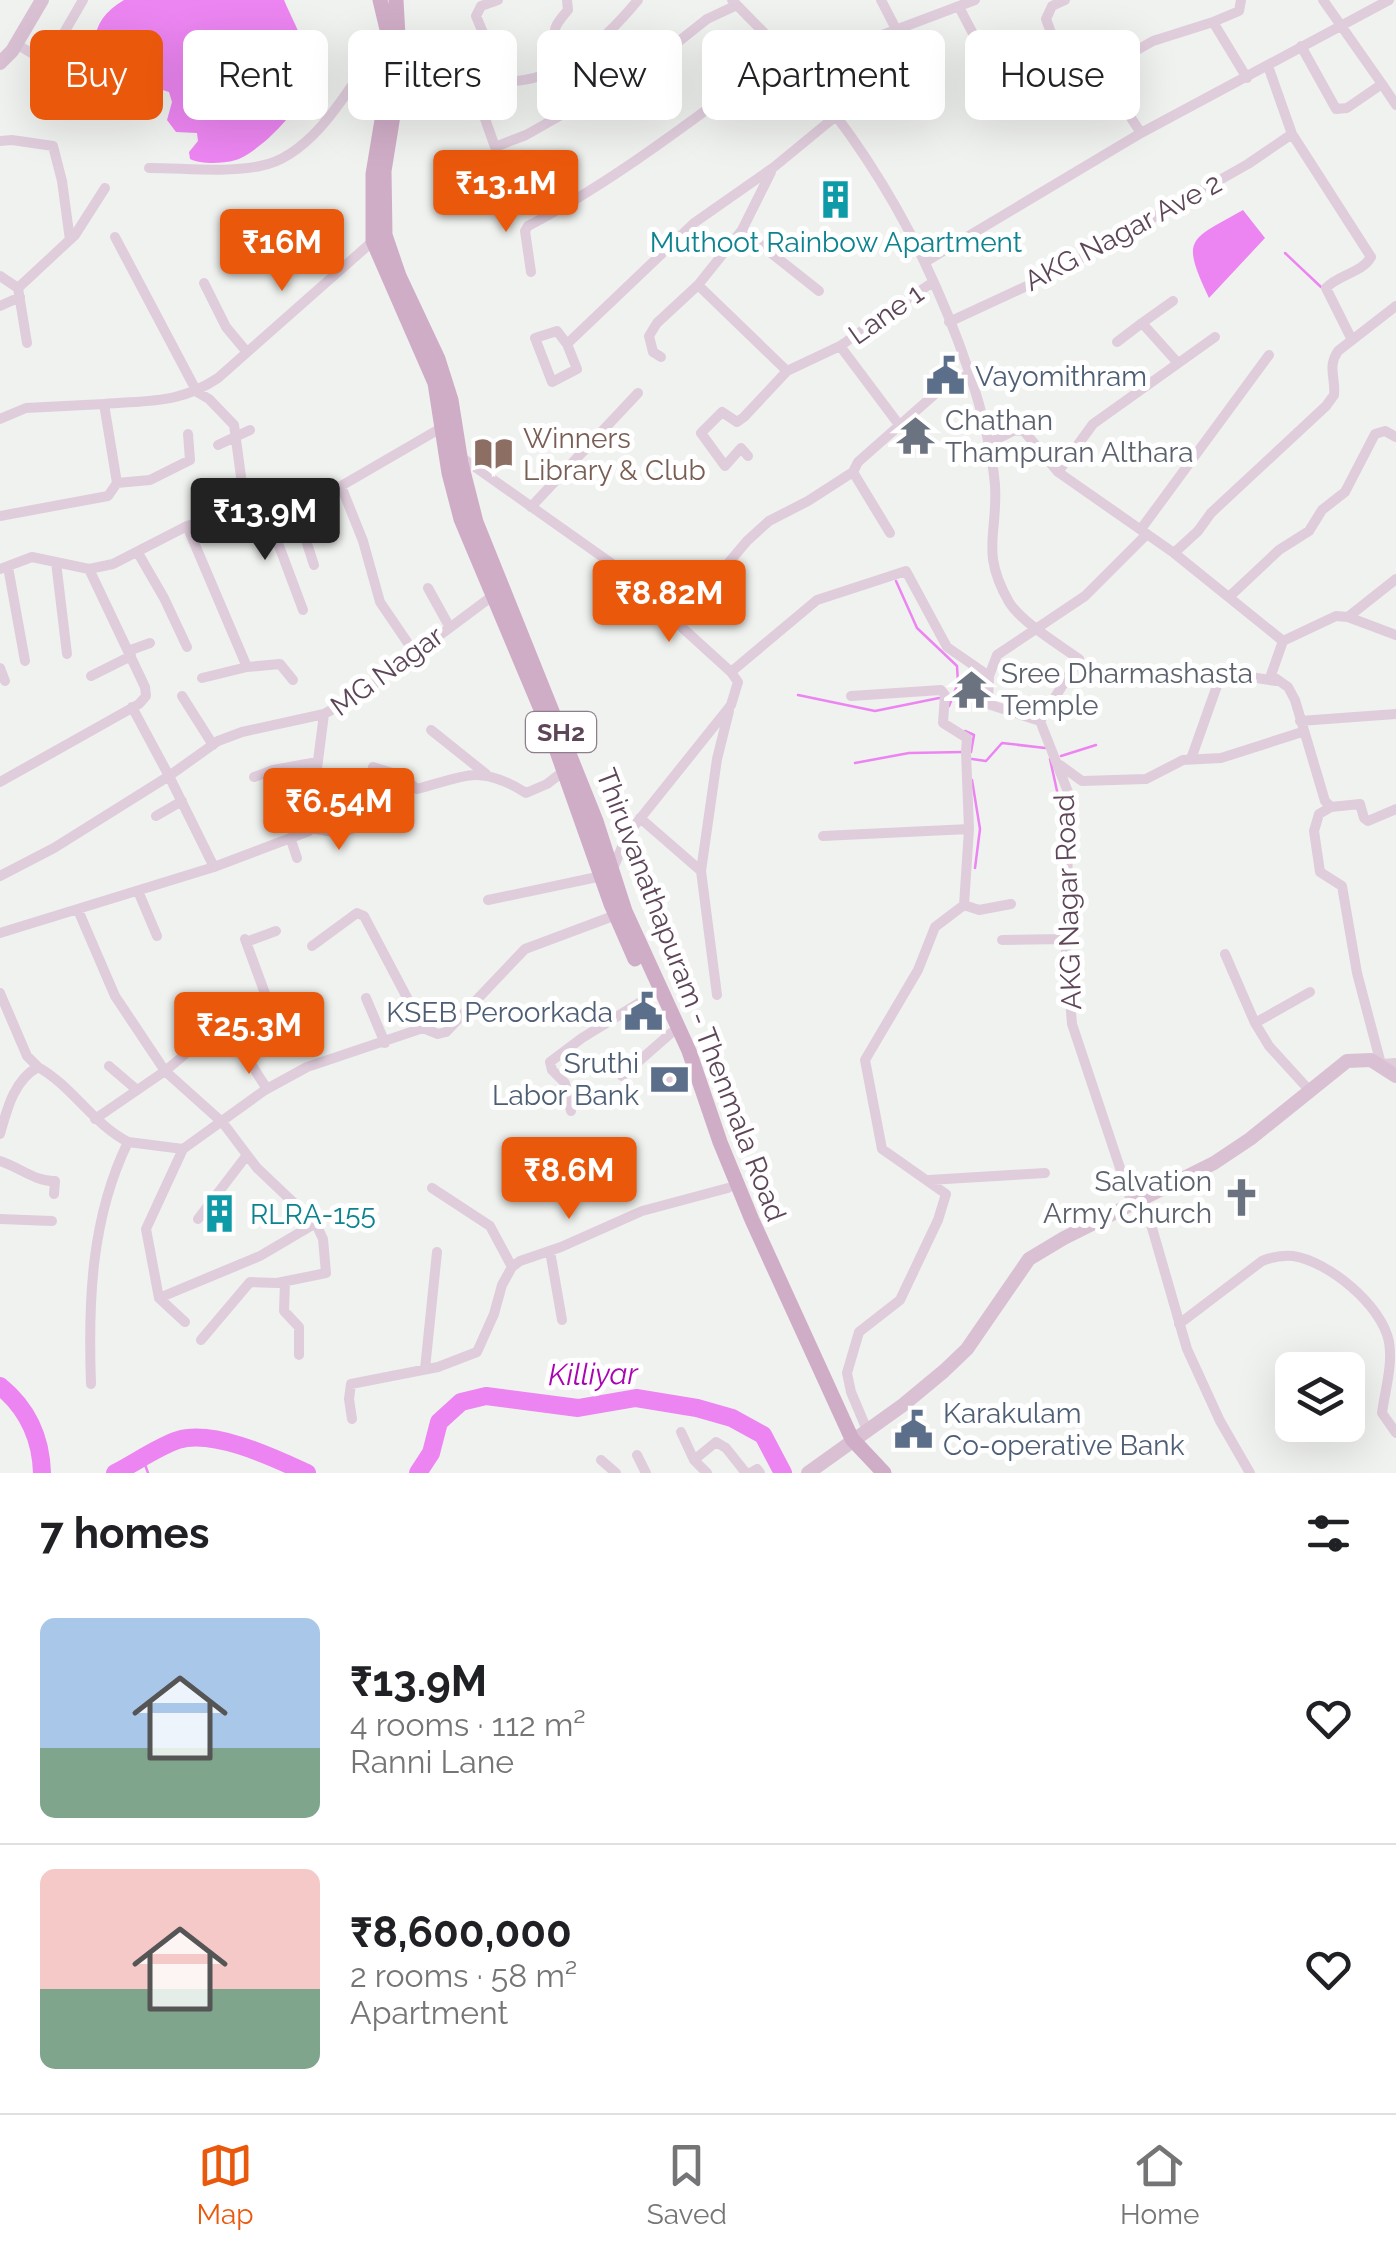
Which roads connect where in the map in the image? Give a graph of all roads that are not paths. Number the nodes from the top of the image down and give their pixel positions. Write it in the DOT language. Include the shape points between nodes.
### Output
graph roads {
  1 [pos="42,0"];
  2 [pos="83,0"];
  3 [pos="380,0"];
  4 [pos="396,0"];
  5 [pos="498,0"];
  6 [pos="567,0"];
  7 [pos="638,0"];
  8 [pos="880,0"];
  9 [pos="975,0"];
  10 [pos="1065,0"];
  11 [pos="1241,0"];
  12 [pos="1323,0"];
  13 [pos="1389,0"];
  14 [pos="735,3"];
  15 [pos="958,7"];
  16 [pos="1396,11"];
  17 [pos="1213,22"];
  18 [pos="1342,25"];
  19 [pos="896,29"];
  20 [pos="393,30"];
  21 [pos="394,30"];
  22 [pos="482,30"];
  23 [pos="553,30"];
  24 [pos="610,30"];
  25 [pos="761,30"];
  26 [pos="971,30"];
  27 [pos="1050,30"];
  28 [pos="16,44"];
  29 [pos="1302,46"];
  30 [pos="1140,48"];
  31 [pos="0,63"];
  32 [pos="1268,66"];
  33 [pos="1247,78"];
  34 [pos="1382,84"];
  35 [pos="348,92"];
  36 [pos="1396,105"];
  37 [pos="702,112"];
  38 [pos="388,120"];
  39 [pos="486,120"];
  40 [pos="831,120"];
  41 [pos="839,120"];
  42 [pos="1132,120"];
  43 [pos="1141,133"];
  44 [pos="1292,134"];
  45 [pos="0,141"];
  46 [pos="774,167"];
  47 [pos="149,168"];
  48 [pos="105,188"];
  49 [pos="742,230"];
  50 [pos="115,237"];
  51 [pos="379,238"];
  52 [pos="70,240"];
  53 [pos="925,262"];
  54 [pos="531,272"];
  55 [pos="0,276"];
  56 [pos="933,282"];
  57 [pos="204,283"];
  58 [pos="698,285"];
  59 [pos="818,291"];
  60 [pos="19,293"];
  61 [pos="1173,301"];
  62 [pos="0,306"];
  63 [pos="1396,306"];
  64 [pos="949,322"];
  65 [pos="1142,323"];
  66 [pos="1215,337"];
  67 [pos="1351,338"];
  68 [pos="27,342"];
  69 [pos="1117,342"];
  70 [pos="568,344"];
  71 [pos="840,346"];
  72 [pos="246,351"];
  73 [pos="1269,356"];
  74 [pos="660,357"];
  75 [pos="1178,362"];
  76 [pos="787,371"];
  77 [pos="970,374"];
  78 [pos="198,392"];
  79 [pos="638,394"];
  80 [pos="104,404"];
  81 [pos="0,419"];
  82 [pos="449,425"];
  83 [pos="900,426"];
  84 [pos="250,430"];
  85 [pos="188,434"];
  86 [pos="235,436"];
  87 [pos="1396,437"];
  88 [pos="987,444"];
  89 [pos="218,445"];
  90 [pos="460,456"];
  91 [pos="748,456"];
  92 [pos="853,472"];
  93 [pos="1058,472"];
  94 [pos="118,483"];
  95 [pos="341,486"];
  96 [pos="292,497"];
  97 [pos="258,504"];
  98 [pos="531,508"];
  99 [pos="0,516"];
  100 [pos="187,526"];
  101 [pos="1144,531"];
  102 [pos="890,533"];
  103 [pos="138,553"];
  104 [pos="1174,553"];
  105 [pos="56,562"];
  106 [pos="314,564"];
  107 [pos="4,568"];
  108 [pos="89,568"];
  109 [pos="1396,580"];
  110 [pos="428,588"];
  111 [pos="496,594"];
  112 [pos="1230,597"];
  113 [pos="304,610"];
  114 [pos="1348,617"];
  115 [pos="449,626"];
  116 [pos="676,626"];
  117 [pos="1038,629"];
  118 [pos="1396,635"];
  119 [pos="1283,641"];
  120 [pos="150,643"];
  121 [pos="187,647"];
  122 [pos="414,652"];
  123 [pos="67,654"];
  124 [pos="130,654"];
  125 [pos="25,661"];
  126 [pos="247,667"];
  127 [pos="0,668"];
  128 [pos="731,672"];
  129 [pos="92,676"];
  130 [pos="988,676"];
  131 [pos="202,678"];
  132 [pos="293,680"];
  133 [pos="5,681"];
  134 [pos="1276,681"];
  135 [pos="182,696"];
  136 [pos="850,696"];
  137 [pos="731,705"];
  138 [pos="132,707"];
  139 [pos="324,714"];
  140 [pos="1396,714"];
  141 [pos="1040,721"];
  142 [pos="1301,726"];
  143 [pos="431,730"];
  144 [pos="213,744"];
  145 [pos="1191,759"];
  146 [pos="318,762"];
  147 [pos="1059,765"];
  148 [pos="374,767"];
  149 [pos="564,770"];
  150 [pos="486,774"];
  151 [pos="169,776"];
  152 [pos="254,777"];
  153 [pos="0,782"];
  154 [pos="182,801"];
  155 [pos="1331,807"];
  156 [pos="1396,808"];
  157 [pos="156,816"];
  158 [pos="640,818"];
  159 [pos="363,826"];
  160 [pos="311,827"];
  161 [pos="969,829"];
  162 [pos="823,836"];
  163 [pos="291,840"];
  164 [pos="296,858"];
  165 [pos="214,867"];
  166 [pos="701,870"];
  167 [pos="607,874"];
  168 [pos="0,876"];
  169 [pos="138,891"];
  170 [pos="488,900"];
  171 [pos="1011,904"];
  172 [pos="964,905"];
  173 [pos="78,910"];
  174 [pos="620,913"];
  175 [pos="276,931"];
  176 [pos="0,934"];
  177 [pos="157,936"];
  178 [pos="1065,939"];
  179 [pos="1002,940"];
  180 [pos="312,946"];
  181 [pos="1225,954"];
  182 [pos="1310,992"];
  183 [pos="652,994"];
  184 [pos="716,995"];
  185 [pos="366,998"];
  186 [pos="1,999"];
  187 [pos="233,1023"];
  188 [pos="1255,1023"];
  189 [pos="423,1028"];
  190 [pos="670,1033"];
  191 [pos="384,1042"];
  192 [pos="1388,1064"];
  193 [pos="109,1066"];
  194 [pos="38,1067"];
  195 [pos="165,1071"];
  196 [pos="687,1071"];
  197 [pos="622,1076"];
  198 [pos="1396,1076"];
  199 [pos="267,1089"];
  200 [pos="137,1090"];
  201 [pos="658,1090"];
  202 [pos="1310,1091"];
  203 [pos="570,1111"];
  204 [pos="95,1119"];
  205 [pos="223,1123"];
  206 [pos="1,1128"];
  207 [pos="128,1142"];
  208 [pos="183,1149"];
  209 [pos="247,1155"];
  210 [pos="0,1162"];
  211 [pos="1046,1173"];
  212 [pos="928,1180"];
  213 [pos="432,1188"];
  214 [pos="728,1188"];
  215 [pos="54,1194"];
  216 [pos="1138,1202"];
  217 [pos="0,1219"];
  218 [pos="198,1219"];
  219 [pos="52,1221"];
  220 [pos="747,1222"];
  221 [pos="316,1224"];
  222 [pos="550,1251"];
  223 [pos="437,1252"];
  224 [pos="512,1268"];
  225 [pos="285,1282"];
  226 [pos="159,1298"];
  227 [pos="562,1320"];
  228 [pos="185,1322"];
  229 [pos="1179,1324"];
  230 [pos="201,1340"];
  231 [pos="300,1354"];
  232 [pos="425,1369"];
  233 [pos="91,1384"];
  234 [pos="352,1419"];
  235 [pos="867,1430"];
  236 [pos="681,1432"];
  237 [pos="846,1434"];
  238 [pos="1396,1434"];
  239 [pos="638,1455"];
  240 [pos="601,1460"];
  241 [pos="694,1460"];
  242 [pos="616,1473"];
  243 [pos="646,1473"];
  244 [pos="707,1473"];
  245 [pos="748,1473"];
  246 [pos="760,1473"];
  247 [pos="808,1473"];
  248 [pos="884,1473"];
  249 [pos="1250,1473"];
  1 -- 28 [label="street"];
  2 -- 28 [label="street" via="47,62"];
  3 -- 20 [label="main road, Thiruvanathapuram - Thenmala Road"];
  4 -- 21 [label="main road, Thiruvanathapuram - Thenmala Road / SH2"];
  5 -- 22 [label="street" via="481,6 476,16"];
  6 -- 23 [label="street" via="568,10"];
  7 -- 24 [label="street"];
  8 -- 19 [label="street"];
  9 -- 15 [label="street"];
  10 -- 27 [label="street" via="1052,6"];
  11 -- 17 [label="street" via="1239,11"];
  12 -- 18 [label="street"];
  13 -- 16 [label="street"];
  13 -- 18 [label="street"];
  14 -- 25 [label="street"];
  14 -- 39 [label="street" via="526,135 495,147"];
  15 -- 19 [label="street"];
  15 -- 26 [label="street"];
  17 -- 30 [label="street"];
  17 -- 33 [label="street"];
  18 -- 29 [label="street"];
  18 -- 34 [label="street"];
  28 -- 31 [label="street"];
  29 -- 32 [label="street"];
  29 -- 34 [label="street" via="1336,108 1343,110"];
  32 -- 33 [label="street"];
  32 -- 44 [label="street"];
  33 -- 43 [label="street"];
  34 -- 36 [label="street"];
  35 -- 47 [label="street" via="324,123 280,160 238,169"];
  37 -- 54 [label="street" via="531,225 525,231"];
  38 -- 51 [label="main road, Thiruvanathapuram - Thenmala Road / SH2"];
  40 -- 46 [label="street"];
  41 -- 53 [label="street"];
  42 -- 43 [label="street"];
  43 -- 53 [label="street"];
  44 -- 64 [label="street, AKG Nagar Ave 2" via="1056,272"];
  44 -- 67 [label="street" via="1371,257 1326,288"];
  45 -- 52 [label="street" via="53,146"];
  46 -- 49 [label="street"];
  46 -- 70 [label="street" via="694,223"];
  48 -- 52 [label="street"];
  49 -- 58 [label="street"];
  49 -- 59 [label="street"];
  50 -- 78 [label="street"];
  51 -- 72 [label="street"];
  51 -- 82 [label="main road, Thiruvanathapuram - Thenmala Road / SH2" via="438,359"];
  52 -- 60 [label="street"];
  53 -- 56 [label="street"];
  55 -- 60 [label="street"];
  56 -- 64 [label="street"];
  56 -- 71 [label="street, Lane 1"];
  57 -- 72 [label="street"];
  58 -- 74 [label="street" via="649,336"];
  58 -- 76 [label="street"];
  60 -- 62 [label="street"];
  60 -- 68 [label="street"];
  61 -- 65 [label="street"];
  63 -- 67 [label="street"];
  64 -- 77 [label="street"];
  65 -- 69 [label="street"];
  65 -- 75 [label="street"];
  66 -- 75 [label="street"];
  67 -- 104 [label="street" via="1332,360 1334,395 1326,406"];
  70 -- 70 [label="street" via="577,369 552,382 535,338 556,331"];
  71 -- 76 [label="street, Lane 1"];
  71 -- 83 [label="street"];
  72 -- 78 [label="street"];
  73 -- 101 [label="street"];
  75 -- 93 [label="street" via="1093,424"];
  76 -- 91 [label="street" via="738,422 722,412 701,433 725,466 742,448"];
  77 -- 83 [label="street"];
  77 -- 88 [label="street"];
  78 -- 80 [label="street"];
  78 -- 86 [label="street" via="234,425"];
  79 -- 98 [label="street"];
  80 -- 81 [label="street" via="26,408"];
  80 -- 94 [label="street"];
  82 -- 90 [label="main road, Thiruvanathapuram - Thenmala Road / SH2"];
  82 -- 95 [label="street"];
  82 -- 111 [label="main road, Thiruvanathapuram - Thenmala Road" via="460,519"];
  83 -- 92 [label="street"];
  84 -- 86 [label="street"];
  85 -- 94 [label="street" via="190,460 150,480"];
  86 -- 89 [label="street"];
  86 -- 97 [label="street" via="242,484"];
  87 -- 112 [label="street" via="1375,434 1344,492 1310,531 1279,550"];
  88 -- 93 [label="street" via="1023,430"];
  88 -- 117 [label="street" via="995,486 994,569 1011,606"];
  90 -- 98 [label="street"];
  90 -- 111 [label="main road, Thiruvanathapuram - Thenmala Road / SH2"];
  92 -- 102 [label="street"];
  92 -- 116 [label="street" via="769,521"];
  93 -- 101 [label="street"];
  94 -- 99 [label="street" via="108,496"];
  95 -- 96 [label="street"];
  95 -- 122 [label="street" via="380,602"];
  96 -- 97 [label="street"];
  96 -- 106 [label="street"];
  97 -- 100 [label="street"];
  97 -- 113 [label="street"];
  98 -- 116 [label="street" via="611,563"];
  100 -- 103 [label="street"];
  100 -- 126 [label="street"];
  101 -- 104 [label="street"];
  101 -- 117 [label="street" via="1085,596"];
  103 -- 108 [label="street"];
  103 -- 121 [label="street"];
  104 -- 112 [label="street"];
  105 -- 107 [label="street" via="32,557"];
  105 -- 108 [label="street"];
  105 -- 123 [label="street"];
  107 -- 125 [label="street"];
  108 -- 124 [label="street"];
  109 -- 114 [label="street"];
  110 -- 115 [label="street"];
  111 -- 115 [label="street, MG Nagar"];
  111 -- 149 [label="main road, Thiruvanathapuram - Thenmala Road"];
  111 -- 167 [label="main road, Thiruvanathapuram - Thenmala Road / SH2" via="548,698"];
  112 -- 119 [label="street"];
  114 -- 118 [label="street"];
  114 -- 119 [label="street" via="1336,616"];
  115 -- 122 [label="street, MG Nagar"];
  116 -- 128 [label="street"];
  117 -- 130 [label="street" via="1003,649"];
  117 -- 141 [label="street" via="1079,659"];
  119 -- 134 [label="street" via="1270,671"];
  120 -- 124 [label="street"];
  122 -- 139 [label="street, MG Nagar"];
  124 -- 129 [label="street"];
  124 -- 138 [label="street" via="146,691"];
  126 -- 131 [label="street"];
  126 -- 132 [label="street" via="280,664"];
  127 -- 133 [label="street"];
  128 -- 130 [label="street" via="817,600 906,571 946,648"];
  128 -- 137 [label="street" via="738,682"];
  130 -- 141 [label="street" via="988,704"];
  134 -- 142 [label="street" via="1291,691"];
  134 -- 145 [label="street" via="1232,674 1219,680"];
  135 -- 144 [label="street"];
  136 -- 161 [label="street" via="941,690 943,723 967,738"];
  137 -- 158 [label="street"];
  137 -- 166 [label="street"];
  138 -- 151 [label="street"];
  138 -- 153 [label="street"];
  139 -- 144 [label="street"];
  139 -- 146 [label="street, MG Nagar"];
  140 -- 142 [label="street"];
  141 -- 147 [label="street, AKG Nagar Road"];
  142 -- 145 [label="street" via="1221,758"];
  142 -- 155 [label="street"];
  143 -- 150 [label="street"];
  144 -- 151 [label="street"];
  145 -- 147 [label="street" via="1146,779 1111,781 1082,781"];
  146 -- 152 [label="street"];
  146 -- 160 [label="street, MG Nagar"];
  147 -- 178 [label="street, AKG Nagar Road" via="1070,797"];
  148 -- 150 [label="street" via="417,789"];
  149 -- 150 [label="street" via="526,793"];
  149 -- 167 [label="main road, Thiruvanathapuram - Thenmala Road"];
  151 -- 154 [label="street"];
  151 -- 168 [label="street"];
  154 -- 157 [label="street"];
  154 -- 165 [label="street"];
  155 -- 156 [label="street" via="1360,804 1368,821"];
  155 -- 192 [label="street" via="1316,819 1320,872 1342,886 1357,973"];
  158 -- 166 [label="street"];
  158 -- 167 [label="street"];
  159 -- 160 [label="street" via="339,833"];
  160 -- 163 [label="street"];
  161 -- 162 [label="street"];
  161 -- 172 [label="street"];
  163 -- 164 [label="street"];
  163 -- 165 [label="street"];
  165 -- 169 [label="street"];
  166 -- 184 [label="street"];
  167 -- 170 [label="street"];
  167 -- 174 [label="main road, Thiruvanathapuram - Thenmala Road / SH2"];
  169 -- 173 [label="street"];
  169 -- 177 [label="street"];
  171 -- 172 [label="street" via="979,910"];
  172 -- 212 [label="street" via="935,926 918,970 865,1060 882,1149"];
  173 -- 176 [label="street"];
  173 -- 195 [label="street" via="114,996"];
  174 -- 183 [label="main road, Thiruvanathapuram - Thenmala Road"];
  174 -- 189 [label="street" via="525,948 452,1028 438,1034"];
  174 -- 220 [label="main road, Thiruvanathapuram - Thenmala Road / SH2" via="689,1052"];
  175 -- 187 [label="street" via="245,941 267,1003"];
  178 -- 179 [label="street"];
  178 -- 216 [label="street, AKG Nagar Road" via="1072,1024"];
  180 -- 189 [label="street" via="357,913 364,916"];
  181 -- 188 [label="street"];
  182 -- 188 [label="street"];
  183 -- 190 [label="main road, Thiruvanathapuram - Thenmala Road"];
  183 -- 203 [label="street" via="550,1062 565,1083"];
  185 -- 191 [label="street"];
  186 -- 194 [label="street" via="26,1056"];
  187 -- 195 [label="street"];
  187 -- 199 [label="street"];
  188 -- 202 [label="street"];
  189 -- 191 [label="street"];
  190 -- 196 [label="main road, Thiruvanathapuram - Thenmala Road"];
  190 -- 197 [label="street"];
  191 -- 199 [label="street" via="321,1060"];
  192 -- 198 [label="street"];
  192 -- 202 [label="street" via="1347,1062"];
  193 -- 200 [label="street"];
  194 -- 204 [label="street"];
  194 -- 206 [label="street" via="17,1087"];
  195 -- 200 [label="street"];
  195 -- 205 [label="street"];
  196 -- 201 [label="street"];
  196 -- 214 [label="main road, Thiruvanathapuram - Thenmala Road"];
  199 -- 205 [label="street"];
  200 -- 204 [label="street"];
  202 -- 216 [label="street" via="1214,1163"];
  204 -- 207 [label="street"];
  205 -- 208 [label="street"];
  205 -- 209 [label="street"];
  207 -- 208 [label="street"];
  207 -- 233 [label="street" via="97,1237"];
  208 -- 226 [label="street" via="146,1228"];
  209 -- 218 [label="street"];
  209 -- 221 [label="street"];
  210 -- 215 [label="street" via="55,1181"];
  211 -- 212 [label="street"];
  212 -- 235 [label="street" via="946,1194 938,1220 900,1300 859,1332 847,1373"];
  213 -- 224 [label="street" via="490,1226"];
  214 -- 220 [label="main road, Thiruvanathapuram - Thenmala Road"];
  214 -- 222 [label="street" via="642,1211"];
  216 -- 229 [label="street, AKG Nagar Road"];
  216 -- 235 [label="street" via="1029,1260 966,1349"];
  217 -- 219 [label="street"];
  220 -- 237 [label="main road, Thiruvanathapuram - Thenmala Road / SH2"];
  221 -- 225 [label="street" via="326,1273"];
  221 -- 226 [label="street" via="260,1256"];
  222 -- 224 [label="street"];
  222 -- 227 [label="street"];
  223 -- 232 [label="street"];
  224 -- 232 [label="street" via="477,1352"];
  225 -- 230 [label="street" via="250,1282"];
  225 -- 231 [label="street" via="284,1311 299,1326"];
  226 -- 228 [label="street"];
  229 -- 238 [label="street" via="1262,1260 1307,1259 1355,1289 1383,1326 1389,1363 1382,1413"];
  229 -- 249 [label="street, AKG Nagar Road"];
  232 -- 234 [label="street" via="351,1384"];
  235 -- 237 [label="street"];
  236 -- 241 [label="street"];
  237 -- 247 [label="street"];
  237 -- 248 [label="main road, Thiruvanathapuram - Thenmala Road / SH2"];
  239 -- 243 [label="street"];
  240 -- 242 [label="street"];
  241 -- 244 [label="street"];
  241 -- 245 [label="street" via="716,1442"];
  245 -- 246 [label="street"];
}
